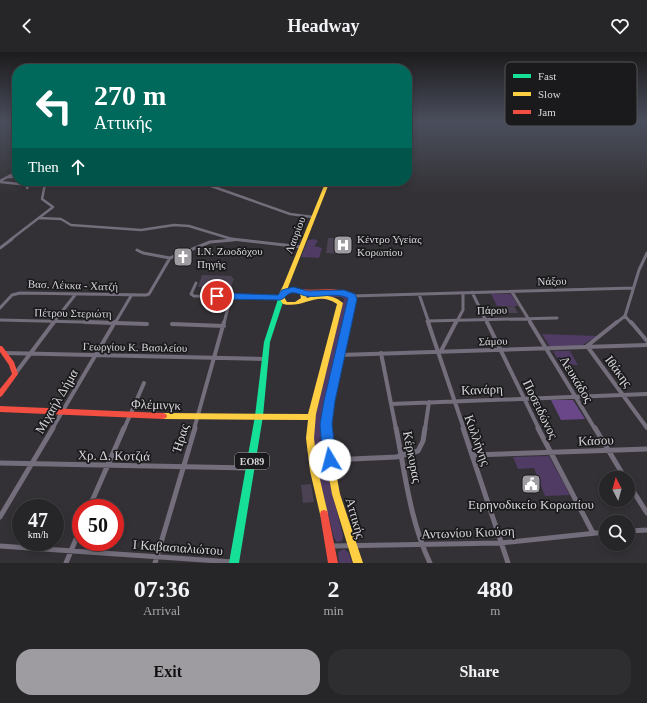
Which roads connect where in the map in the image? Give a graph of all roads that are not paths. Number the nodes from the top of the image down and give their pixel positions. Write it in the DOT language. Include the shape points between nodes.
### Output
graph roads {
  1 [pos="12,175"];
  2 [pos="8,177"];
  3 [pos="12,177"];
  4 [pos="0,182"];
  5 [pos="12,183"];
  6 [pos="45,186"];
  7 [pos="211,186"];
  8 [pos="326,186"];
  9 [pos="313,217"];
  10 [pos="39,218"];
  11 [pos="235,240"];
  12 [pos="302,246"];
  13 [pos="0,248"];
  14 [pos="137,250"];
  15 [pos="647,253"];
  16 [pos="170,258"];
  17 [pos="288,279"];
  18 [pos="196,283"];
  19 [pos="634,288"];
  20 [pos="297,291"];
  21 [pos="472,292"];
  22 [pos="512,292"];
  23 [pos="463,293"];
  24 [pos="419,294"];
  25 [pos="75,295"];
  26 [pos="131,296"];
  27 [pos="231,296"];
  28 [pos="352,296"];
  29 [pos="281,297"];
  30 [pos="301,302"];
  31 [pos="292,304"];
  32 [pos="0,308"];
  33 [pos="276,310"];
  34 [pos="625,316"];
  35 [pos="528,318"];
  36 [pos="557,318"];
  37 [pos="457,319"];
  38 [pos="485,319"];
  39 [pos="0,320"];
  40 [pos="427,321"];
  41 [pos="54,322"];
  42 [pos="114,323"];
  43 [pos="147,324"];
  44 [pos="172,324"];
  45 [pos="224,326"];
  46 [pos="647,341"];
  47 [pos="647,345"];
  48 [pos="587,347"];
  49 [pos="0,348"];
  50 [pos="546,348"];
  51 [pos="500,350"];
  52 [pos="439,352"];
  53 [pos="5,353"];
  54 [pos="381,353"];
  55 [pos="30,354"];
  56 [pos="340,354"];
  57 [pos="96,355"];
  58 [pos="214,358"];
  59 [pos="265,359"];
  60 [pos="15,374"];
  61 [pos="144,383"];
  62 [pos="0,394"];
  63 [pos="647,394"];
  64 [pos="623,395"];
  65 [pos="574,397"];
  66 [pos="524,399"];
  67 [pos="429,402"];
  68 [pos="453,402"];
  69 [pos="391,404"];
  70 [pos="0,409"];
  71 [pos="63,412"];
  72 [pos="130,414"];
  73 [pos="259,416"];
  74 [pos="198,417"];
  75 [pos="311,417"];
  76 [pos="647,428"];
  77 [pos="647,449"];
  78 [pos="607,450"];
  79 [pos="550,452"];
  80 [pos="473,455"];
  81 [pos="401,457"];
  82 [pos="330,460"];
  83 [pos="0,463"];
  84 [pos="32,464"];
  85 [pos="108,466"];
  86 [pos="183,468"];
  87 [pos="251,468"];
  88 [pos="620,471"];
  89 [pos="635,494"];
  90 [pos="94,499"];
  91 [pos="647,513"];
  92 [pos="0,517"];
  93 [pos="647,530"];
  94 [pos="635,531"];
  95 [pos="599,532"];
  96 [pos="592,533"];
  97 [pos="501,543"];
  98 [pos="421,544"];
  99 [pos="352,545"];
  100 [pos="0,546"];
  101 [pos="330,546"];
  102 [pos="71,551"];
  103 [pos="157,556"];
  104 [pos="234,562"];
  105 [pos="66,563"];
  106 [pos="155,563"];
  107 [pos="333,563"];
  108 [pos="358,563"];
  109 [pos="430,563"];
  110 [pos="508,563"];
  1 -- 2 [label="street"];
  2 -- 3 [label="street"];
  2 -- 4 [label="street"];
  4 -- 5 [label="street"];
  6 -- 10 [label="street" via="42,198 46,204 54,206"];
  7 -- 9 [label="street" via="290,214"];
  8 -- 9 [label="main road, Λαυρίου / ΕΟ89"];
  9 -- 12 [label="main road, Λαυρίου / ΕΟ89"];
  10 -- 11 [label="street" via="56,218 71,225 104,228 142,230 189,226"];
  10 -- 13 [label="street"];
  11 -- 12 [label="street"];
  11 -- 16 [label="street" via="210,242"];
  12 -- 17 [label="main road, Λαυρίου / ΕΟ89"];
  14 -- 16 [label="street" via="143,254"];
  15 -- 19 [label="street"];
  16 -- 26 [label="street, Βασ. Λέκκα - Χατζή" via="149,294"];
  17 -- 20 [label="main road" via="290,286"];
  17 -- 29 [label="main road, Λαυρίου / ΕΟ89" via="287,288"];
  18 -- 27 [label="street" via="192,295"];
  19 -- 22 [label="street, Νάξου"];
  19 -- 34 [label="street"];
  20 -- 28 [label="main road" via="308,294 344,292"];
  20 -- 29 [label="main road" via="286,291"];
  20 -- 30 [label="main road" via="304,297"];
  21 -- 22 [label="street, Νάξου"];
  21 -- 23 [label="street, Νάξου"];
  21 -- 38 [label="street, Ποσειδώνος"];
  22 -- 35 [label="street, Λευκάδος"];
  23 -- 24 [label="street, Νάξου"];
  23 -- 37 [label="street" via="462,310"];
  24 -- 28 [label="street, Νάξου"];
  24 -- 40 [label="street, Κυλλήνης"];
  25 -- 26 [label="street, Βασ. Λέκκα - Χατζή"];
  25 -- 32 [label="street, Βασ. Λέκκα - Χατζή" via="16,293"];
  25 -- 41 [label="street"];
  26 -- 42 [label="street, Μιχαήλ Δήμα"];
  27 -- 29 [label="street"];
  27 -- 45 [label="street, Ήρας"];
  28 -- 56 [label="main road, Αττικής"];
  29 -- 31 [label="main road" via="285,303"];
  29 -- 33 [label="main road, ΕΟ89"];
  30 -- 31 [label="main road"];
  30 -- 75 [label="main road" via="308,298 329,298 340,303"];
  31 -- 33 [label="main road"];
  33 -- 59 [label="main road, ΕΟ89"];
  34 -- 46 [label="street"];
  34 -- 48 [label="street"];
  35 -- 36 [label="street, Πάρου"];
  35 -- 38 [label="street, Πάρου"];
  35 -- 50 [label="street, Λευκάδος"];
  37 -- 38 [label="street, Πάρου"];
  37 -- 40 [label="street, Πάρου"];
  37 -- 52 [label="street"];
  38 -- 51 [label="street, Ποσειδώνος"];
  39 -- 41 [label="street, Πέτρου Στεριώτη"];
  40 -- 52 [label="street, Κυλλήνης"];
  41 -- 42 [label="street, Πέτρου Στεριώτη"];
  41 -- 55 [label="street"];
  42 -- 43 [label="street, Πέτρου Στεριώτη"];
  42 -- 57 [label="street, Μιχαήλ Δήμα"];
  44 -- 45 [label="street"];
  45 -- 58 [label="street, Ήρας"];
  47 -- 48 [label="street, Σάμου"];
  48 -- 50 [label="street, Σάμου"];
  48 -- 64 [label="street, Ιθάκης"];
  49 -- 53 [label="main road"];
  50 -- 51 [label="street, Σάμου"];
  50 -- 65 [label="street, Λευκάδος"];
  51 -- 52 [label="street, Σάμου"];
  51 -- 66 [label="street, Ποσειδώνος"];
  52 -- 54 [label="street, Σάμου"];
  52 -- 68 [label="street, Κυλλήνης"];
  53 -- 55 [label="street, Γεωργίου Κ. Βασιλείου"];
  53 -- 60 [label="main road"];
  54 -- 56 [label="street, Σάμου"];
  54 -- 69 [label="street, Κέρκυρας"];
  55 -- 57 [label="street, Γεωργίου Κ. Βασιλείου"];
  55 -- 60 [label="street"];
  56 -- 82 [label="main road, Αττικής" via="326,424"];
  57 -- 58 [label="street, Γεωργίου Κ. Βασιλείου"];
  57 -- 71 [label="street, Μιχαήλ Δήμα"];
  58 -- 59 [label="street, Γεωργίου Κ. Βασιλείου"];
  58 -- 74 [label="street, Ήρας"];
  59 -- 73 [label="main road, ΕΟ89"];
  60 -- 62 [label="main road"];
  61 -- 72 [label="street"];
  63 -- 64 [label="street, Κανάρη"];
  64 -- 65 [label="street, Κανάρη"];
  64 -- 76 [label="street, Ιθάκης"];
  65 -- 66 [label="street, Κανάρη"];
  65 -- 78 [label="street, Λευκάδος"];
  66 -- 68 [label="street, Κανάρη"];
  66 -- 79 [label="street, Ποσειδώνος"];
  67 -- 68 [label="street, Κανάρη"];
  67 -- 69 [label="street, Κανάρη"];
  67 -- 81 [label="street" via="421,447 416,453"];
  68 -- 80 [label="street, Κυλλήνης"];
  69 -- 81 [label="street, Κέρκυρας"];
  70 -- 71 [label="main road, Φλέμινγκ"];
  71 -- 72 [label="main road, Φλέμινγκ"];
  71 -- 84 [label="street, Μιχαήλ Δήμα"];
  72 -- 74 [label="main road, Φλέμινγκ"];
  72 -- 85 [label="street"];
  73 -- 74 [label="main road, Φλέμινγκ"];
  73 -- 75 [label="main road, Φλέμινγκ"];
  73 -- 87 [label="main road, ΕΟ89"];
  74 -- 86 [label="street, Ήρας"];
  75 -- 101 [label="main road" via="311,451"];
  77 -- 78 [label="street, Κάσου"];
  78 -- 79 [label="street, Κάσου"];
  78 -- 88 [label="street, Λευκάδος"];
  79 -- 80 [label="street, Κάσου"];
  79 -- 96 [label="street, Ποσειδώνος"];
  80 -- 97 [label="street, Κυλλήνης"];
  81 -- 82 [label="street"];
  81 -- 98 [label="street, Κέρκυρας"];
  82 -- 99 [label="main road, Αττικής"];
  83 -- 84 [label="street, Χρ. Δ. Κοτζιά"];
  84 -- 85 [label="street, Χρ. Δ. Κοτζιά"];
  84 -- 92 [label="street, Μιχαήλ Δήμα"];
  85 -- 86 [label="street, Χρ. Δ. Κοτζιά"];
  85 -- 90 [label="street"];
  86 -- 87 [label="street, Χρ. Δ. Κοτζιά"];
  86 -- 103 [label="street, Ήρας"];
  87 -- 104 [label="main road, ΕΟ89"];
  89 -- 91 [label="street"];
  93 -- 94 [label="street"];
  95 -- 96 [label="street, Αντωνίου Κιούση"];
  96 -- 97 [label="street, Αντωνίου Κιούση"];
  97 -- 98 [label="street, Αντωνίου Κιούση"];
  97 -- 110 [label="street, Κυλλήνης"];
  98 -- 99 [label="street, Αντωνίου Κιούση"];
  98 -- 109 [label="street, Κέρκυρας"];
  99 -- 101 [label="street, Αντωνίου Κιούση"];
  99 -- 108 [label="main road, Αττικής"];
  100 -- 102 [label="street, Ι Καβασιαλιώτου"];
  101 -- 107 [label="main road"];
  102 -- 103 [label="street, Ι Καβασιαλιώτου"];
  102 -- 105 [label="street"];
  103 -- 104 [label="street, Ι Καβασιαλιώτου"];
  103 -- 106 [label="street, Ήρας"];
}
